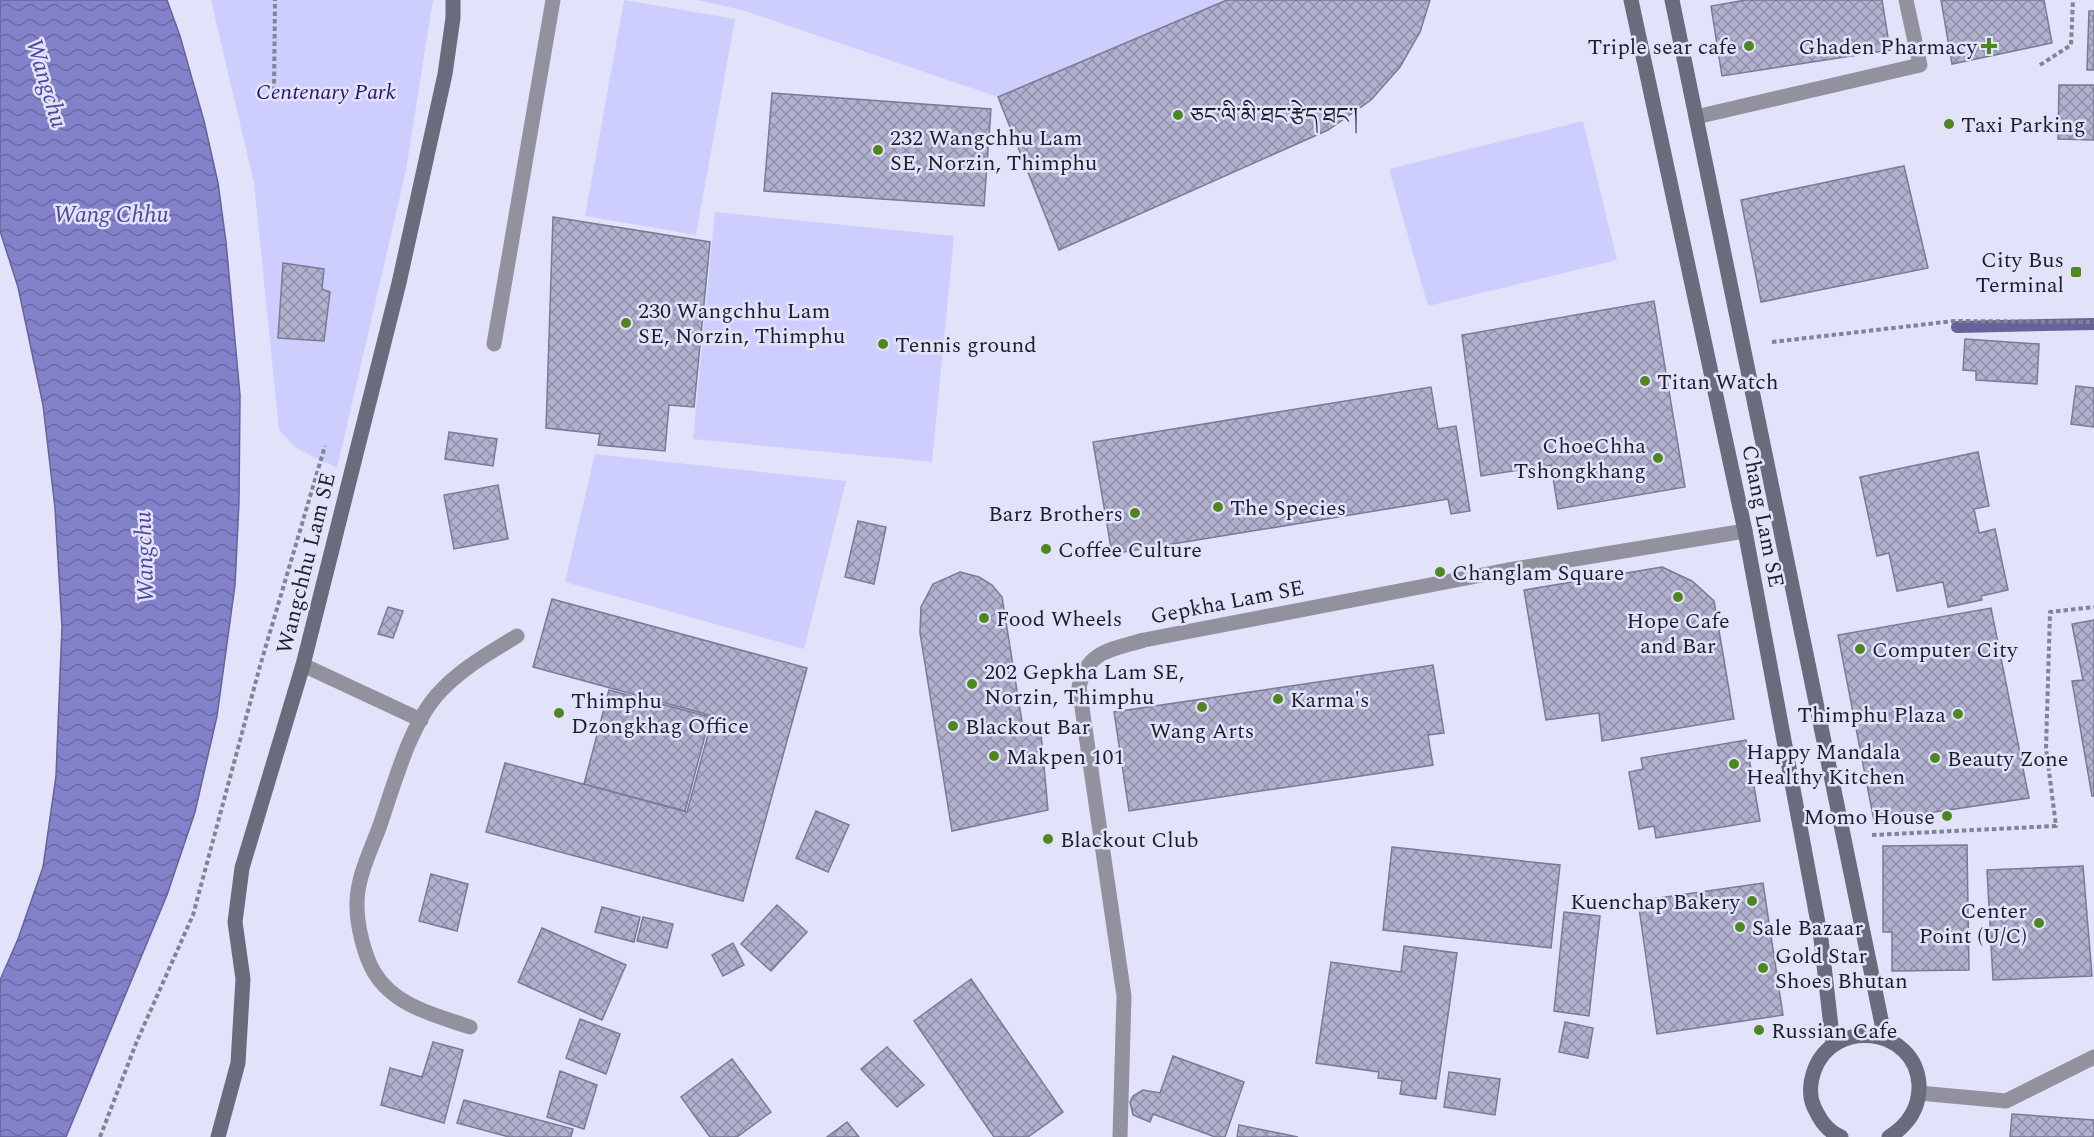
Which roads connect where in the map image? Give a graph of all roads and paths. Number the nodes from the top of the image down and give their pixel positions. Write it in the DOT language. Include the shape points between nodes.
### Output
graph roads {
  1 [pos="275,0"];
  2 [pos="453,0"];
  3 [pos="553,0"];
  4 [pos="1630,0"];
  5 [pos="1672,0"];
  6 [pos="1906,0"];
  7 [pos="2073,0"];
  8 [pos="2040,65"];
  9 [pos="274,91"];
  10 [pos="1696,117"];
  11 [pos="2094,322"];
  12 [pos="1742,343"];
  13 [pos="494,344"];
  14 [pos="327,438"];
  15 [pos="1745,531"];
  16 [pos="2094,607"];
  17 [pos="517,636"];
  18 [pos="303,664"];
  19 [pos="421,720"];
  20 [pos="1844,836"];
  21 [pos="470,1027"];
  22 [pos="1885,1039"];
  23 [pos="1833,1044"];
  24 [pos="2094,1057"];
  25 [pos="1919,1093"];
  26 [pos="1897,1134"];
  27 [pos="100,1137"];
  28 [pos="218,1137"];
  29 [pos="1120,1137"];
  30 [pos="1841,1137"];
  1 -- 9 [label="path"];
  2 -- 18 [label="main road, Wangchhu Lam SE" via="445,74 402,271"];
  3 -- 13 [label="street"];
  4 -- 15 [label="main road, Chang Lam SE"];
  5 -- 10 [label="main road, Chang Lam SE"];
  6 -- 10 [label="street" via="1920,65"];
  7 -- 8 [label="path" via="2071,45"];
  10 -- 12 [label="main road, Chang Lam SE"];
  11 -- 12 [label="path" via="1954,321 1781,342"];
  12 -- 20 [label="main road, Chang Lam SE"];
  14 -- 27 [label="path" via="193,915"];
  15 -- 23 [label="main road, Chang Lam SE" via="1821,939"];
  15 -- 29 [label="street, Gepkha Lam SE" via="1509,570 1144,640 1092,659 1082,672 1079,687 1125,996"];
  16 -- 20 [label="path" via="2050,612 2046,748 2056,826"];
  17 -- 19 [label="street" via="461,671 436,696"];
  18 -- 19 [label="street"];
  18 -- 28 [label="main road, Wangchhu Lam SE" via="242,868 234,922 243,979 238,1063"];
  19 -- 21 [label="street" via="360,880 356,905 361,937 374,972 388,989 408,1005"];
  20 -- 22 [label="main road, Chang Lam SE"];
  22 -- 23 [label="main road" via="1856,1035"];
  22 -- 25 [label="main road" via="1907,1055 1916,1073"];
  23 -- 30 [label="main road" via="1817,1063 1810,1081 1811,1101 1819,1119"];
  24 -- 25 [label="street" via="2006,1101"];
  25 -- 26 [label="main road" via="1910,1119"];
}
